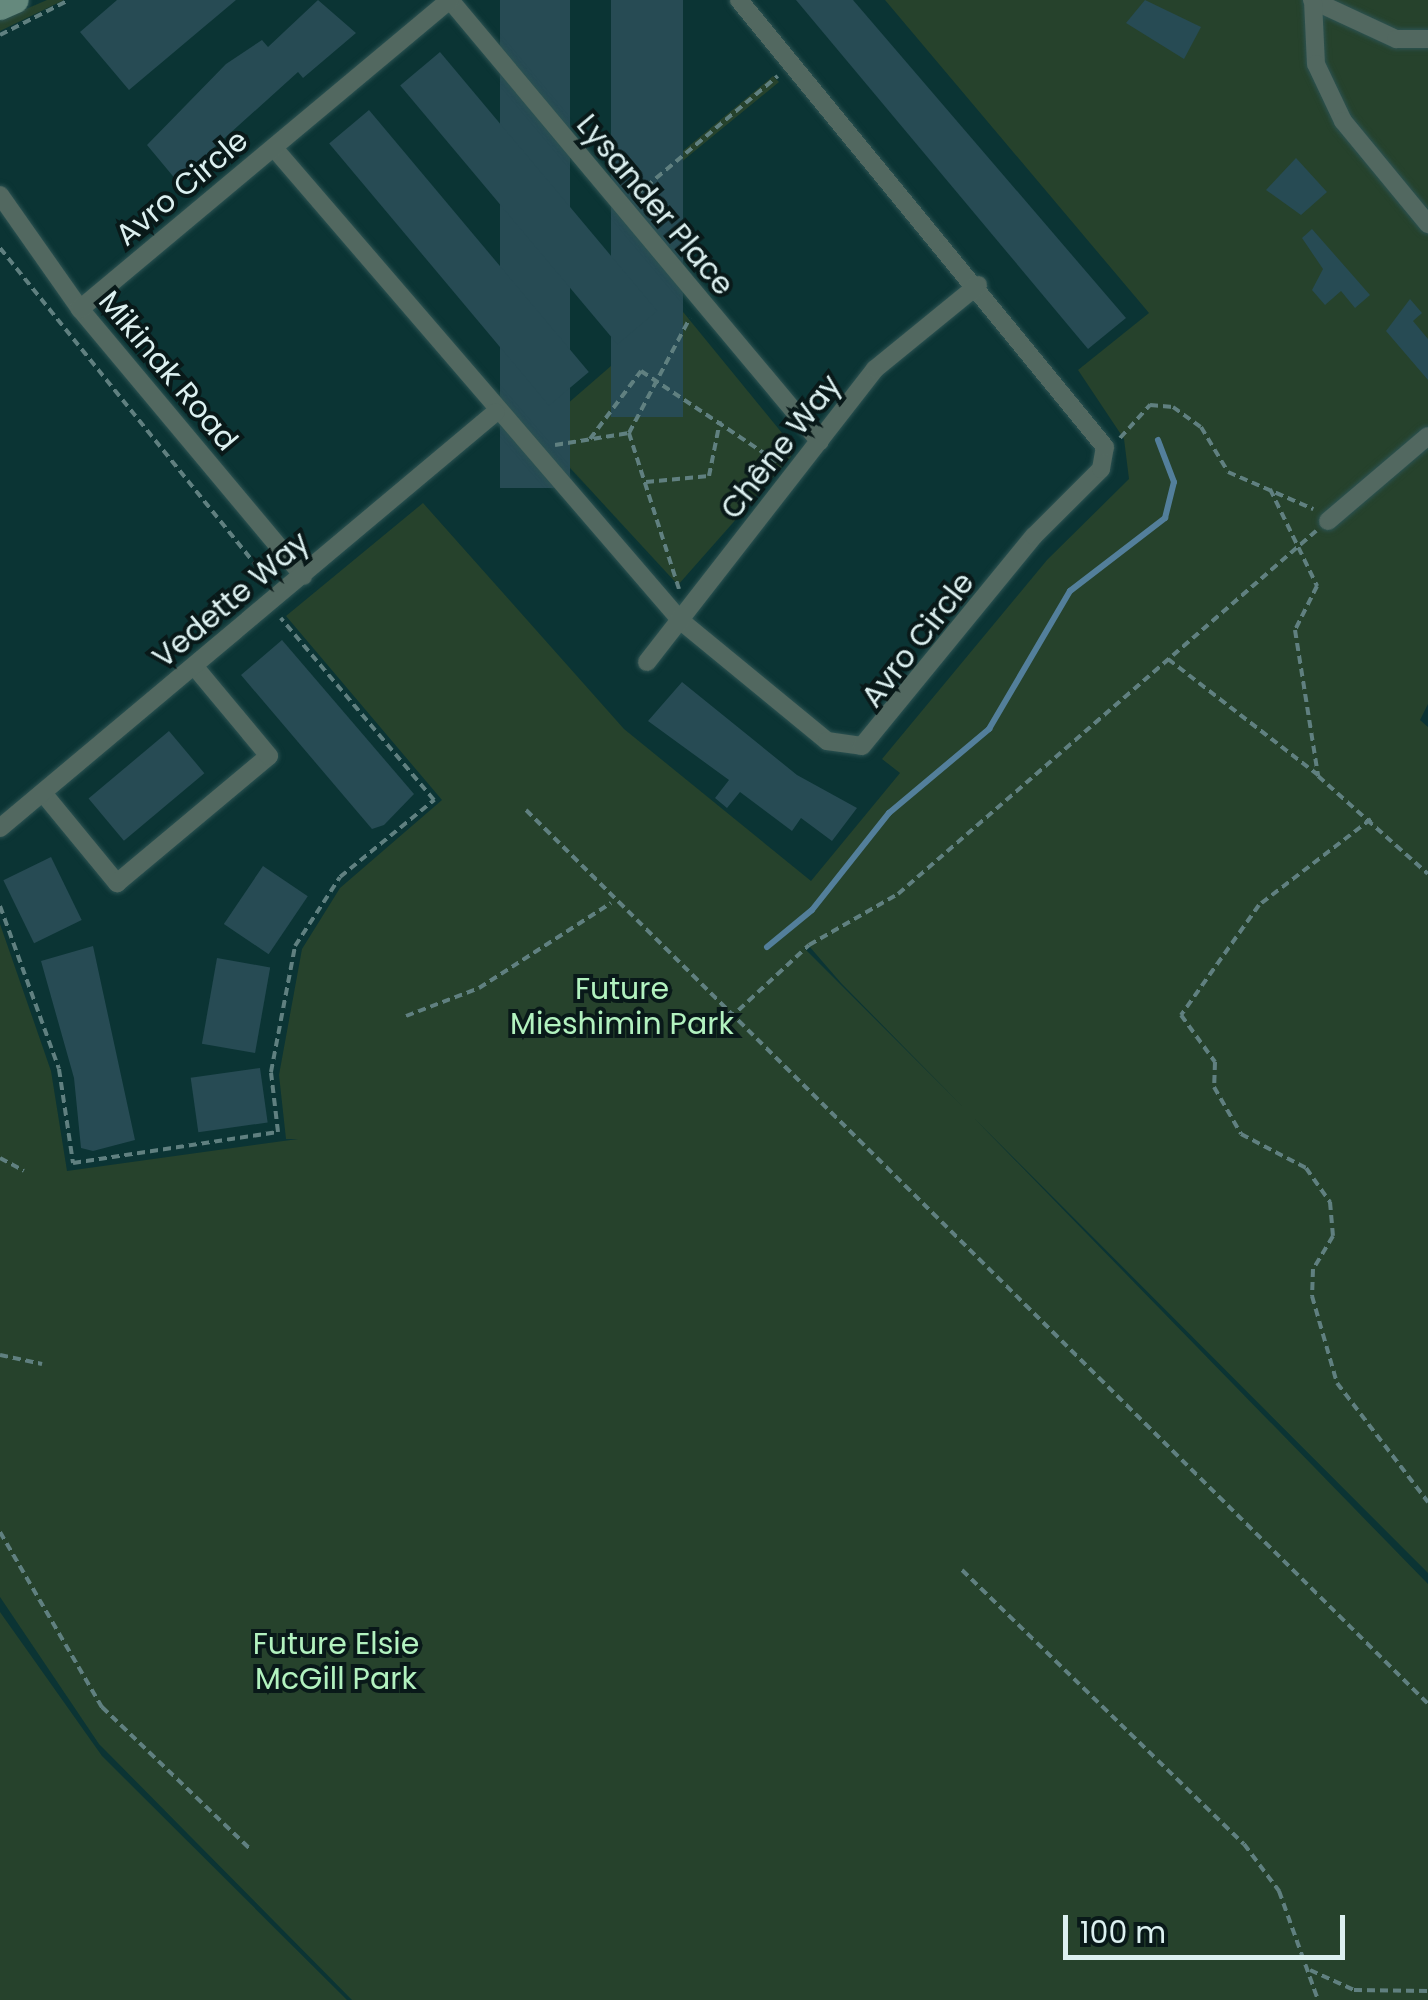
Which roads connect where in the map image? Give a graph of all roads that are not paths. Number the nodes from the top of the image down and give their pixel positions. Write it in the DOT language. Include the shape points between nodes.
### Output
graph roads {
  1 [pos="16,0"];
  2 [pos="450,0"];
  3 [pos="739,0"];
  4 [pos="1312,0"];
  5 [pos="0,7"];
  6 [pos="1428,39"];
  7 [pos="274,148"];
  8 [pos="0,195"];
  9 [pos="1428,224"];
  10 [pos="978,285"];
  11 [pos="80,309"];
  12 [pos="496,412"];
  13 [pos="1428,436"];
  14 [pos="820,442"];
  15 [pos="1327,522"];
  16 [pos="303,576"];
  17 [pos="682,621"];
  18 [pos="647,662"];
  19 [pos="194,666"];
  20 [pos="43,793"];
  21 [pos="0,828"];
  1 -- 5 [label="street"];
  2 -- 7 [label="street, Avro Circle"];
  2 -- 14 [label="street, Lysander Place"];
  3 -- 10 [label="street, Avro Circle"];
  4 -- 6 [label="street" via="1396,39"];
  4 -- 9 [label="street" via="1316,64 1343,121"];
  7 -- 11 [label="street, Avro Circle"];
  7 -- 12 [label="street, Avro Circle"];
  8 -- 11 [label="street, Mikinak Road"];
  10 -- 14 [label="street, Chêne Way" via="876,370"];
  10 -- 17 [label="street, Avro Circle" via="1083,410 1105,458 881,734 844,749 826,741"];
  11 -- 16 [label="street, Mikinak Road"];
  12 -- 16 [label="street, Vedette Way"];
  12 -- 17 [label="street, Avro Circle"];
  13 -- 15 [label="street"];
  14 -- 17 [label="street, Chêne Way"];
  16 -- 19 [label="street, Vedette Way"];
  17 -- 18 [label="street, Chêne Way"];
  19 -- 20 [label="street, Vedette Way"];
  19 -- 20 [label="street" via="269,756 254,769 117,884"];
  20 -- 21 [label="street, Vedette Way"];
}
